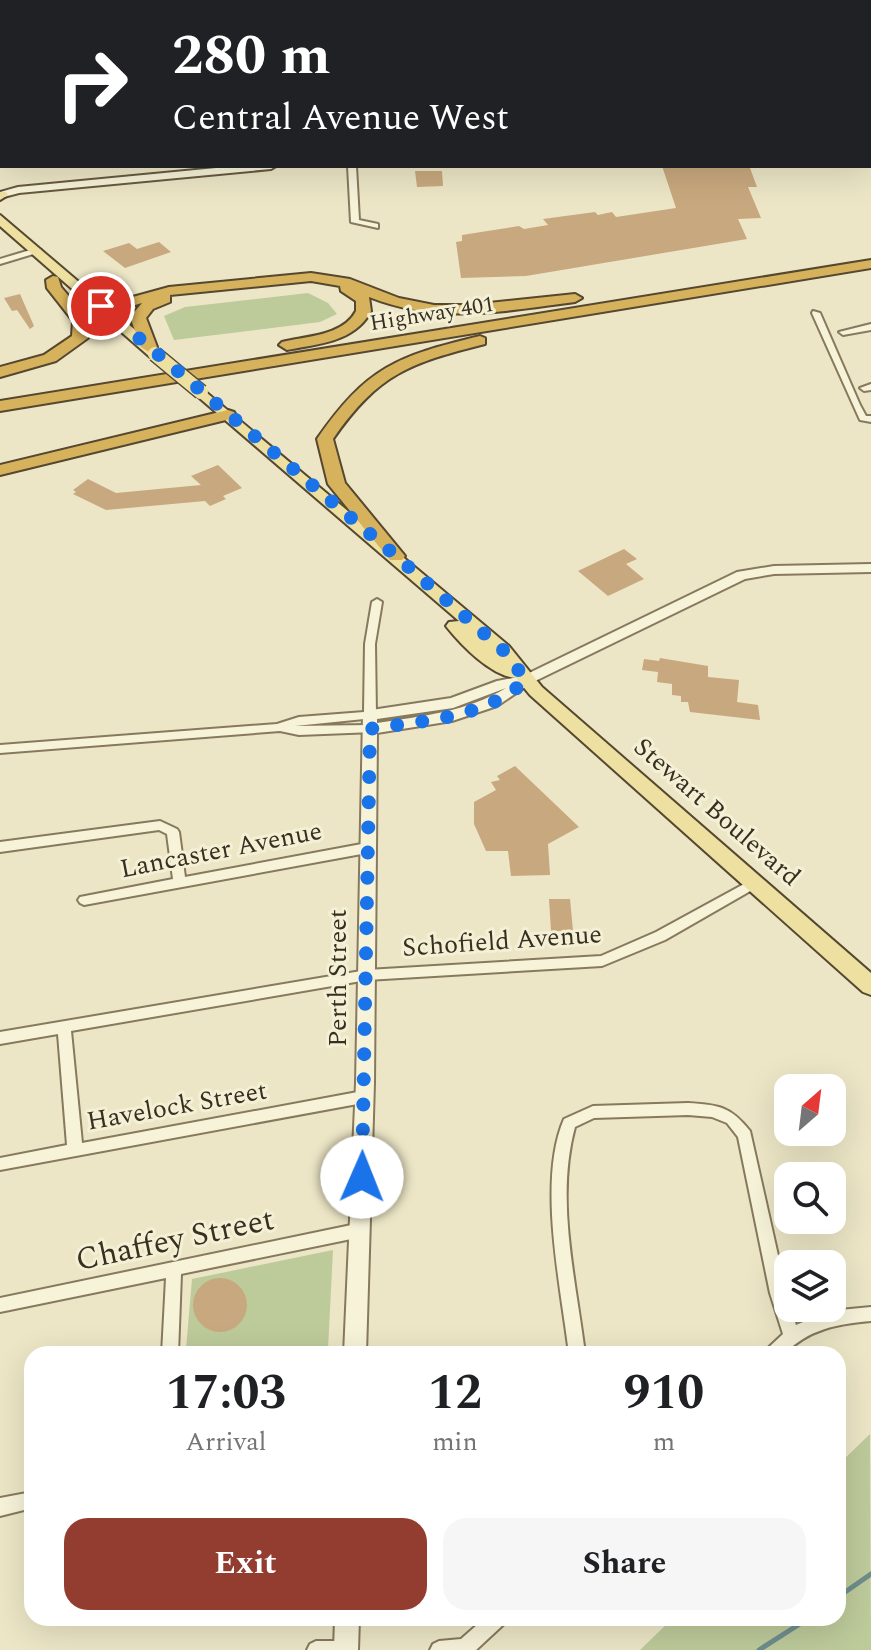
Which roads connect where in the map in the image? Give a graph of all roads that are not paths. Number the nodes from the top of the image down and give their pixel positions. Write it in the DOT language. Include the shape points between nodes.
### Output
graph roads {
  1 [pos="250,168"];
  2 [pos="352,168"];
  3 [pos="1,194"];
  4 [pos="0,219"];
  5 [pos="375,226"];
  6 [pos="0,235"];
  7 [pos="37,250"];
  8 [pos="22,255"];
  9 [pos="871,255"];
  10 [pos="0,262"];
  11 [pos="871,264"];
  12 [pos="53,280"];
  13 [pos="740,286"];
  14 [pos="663,289"];
  15 [pos="100,311"];
  16 [pos="816,313"];
  17 [pos="871,327"];
  18 [pos="843,332"];
  19 [pos="151,357"];
  20 [pos="0,372"];
  21 [pos="0,396"];
  22 [pos="0,409"];
  23 [pos="220,414"];
  24 [pos="871,419"];
  25 [pos="0,467"];
  26 [pos="396,556"];
  27 [pos="871,568"];
  28 [pos="377,602"];
  29 [pos="526,680"];
  30 [pos="370,722"];
  31 [pos="0,749"];
  32 [pos="0,847"];
  33 [pos="367,848"];
  34 [pos="179,881"];
  35 [pos="755,883"];
  36 [pos="84,900"];
  37 [pos="367,975"];
  38 [pos="871,986"];
  39 [pos="64,1027"];
  40 [pos="0,1038"];
  41 [pos="363,1097"];
  42 [pos="75,1149"];
  43 [pos="0,1164"];
  44 [pos="361,1230"];
  45 [pos="174,1268"];
  46 [pos="0,1305"];
  47 [pos="871,1314"];
  48 [pos="791,1335"];
  49 [pos="170,1346"];
  50 [pos="355,1346"];
  51 [pos="576,1346"];
  52 [pos="781,1346"];
  53 [pos="24,1502"];
  54 [pos="0,1507"];
  55 [pos="347,1626"];
  56 [pos="489,1626"];
  57 [pos="316,1650"];
  58 [pos="337,1650"];
  59 [pos="346,1650"];
  60 [pos="439,1650"];
  1 -- 3 [label="main road"];
  2 -- 5 [label="street" via="355,222"];
  4 -- 7 [label="main road, Stewart Boulevard"];
  6 -- 8 [label="main road, Stewart Boulevard"];
  7 -- 8 [label="street"];
  7 -- 15 [label="main road, Stewart Boulevard"];
  8 -- 10 [label="street"];
  8 -- 12 [label="main road, Stewart Boulevard"];
  9 -- 14 [label="highway, Highway 401"];
  11 -- 13 [label="highway, Highway 401"];
  12 -- 15 [label="main road, Stewart Boulevard"];
  12 -- 20 [label="highway" via="81,320 80,338 50,358"];
  13 -- 22 [label="highway, Highway 401"];
  13 -- 26 [label="highway" via="477,342 404,361 369,382 325,439 337,484"];
  14 -- 15 [label="highway" via="453,311 413,307 345,282 311,277 169,291"];
  14 -- 19 [label="highway, Highway 401"];
  15 -- 19 [label="main road, Stewart Boulevard"];
  16 -- 24 [label="street" via="856,405 863,418"];
  17 -- 18 [label="street"];
  19 -- 19 [label="highway" via="138,317 148,306 176,296 320,282 351,290 365,305 358,322 333,335"];
  19 -- 21 [label="highway, Highway 401"];
  19 -- 23 [label="main road, Stewart Boulevard"];
  23 -- 25 [label="highway"];
  23 -- 26 [label="main road, Stewart Boulevard"];
  23 -- 29 [label="main road, Stewart Boulevard" via="487,656"];
  26 -- 29 [label="main road, Stewart Boulevard" via="503,650"];
  27 -- 29 [label="street" via="742,575"];
  28 -- 30 [label="street, Perth Street" via="370,644"];
  29 -- 30 [label="street" via="512,693 474,710"];
  29 -- 35 [label="main road, Stewart Boulevard"];
  30 -- 31 [label="street"];
  30 -- 33 [label="street, Perth Street"];
  32 -- 34 [label="street" via="160,825 173,832"];
  33 -- 34 [label="street, Lancaster Avenue"];
  33 -- 37 [label="street, Perth Street"];
  34 -- 36 [label="street, Lancaster Avenue"];
  35 -- 37 [label="street, Schofield Avenue" via="639,949 602,961"];
  35 -- 38 [label="main road, Stewart Boulevard"];
  37 -- 39 [label="street, Schofield Avenue"];
  37 -- 41 [label="street, Perth Street"];
  39 -- 40 [label="street, Schofield Avenue"];
  39 -- 42 [label="street"];
  41 -- 42 [label="street, Havelock Street"];
  41 -- 44 [label="street, Perth Street"];
  42 -- 43 [label="street, Havelock Street"];
  44 -- 45 [label="street, Chaffey Street"];
  44 -- 50 [label="street, Perth Street"];
  45 -- 46 [label="street, Chaffey Street"];
  45 -- 49 [label="street"];
  47 -- 48 [label="street" via="832,1316"];
  48 -- 51 [label="street" via="745,1135 732,1119 688,1109 593,1112 569,1123 561,1143 560,1200"];
  48 -- 52 [label="street"];
  53 -- 54 [label="street"];
  55 -- 59 [label="street"];
  56 -- 60 [label="street" via="465,1648"];
  57 -- 58 [label="street"];
}
